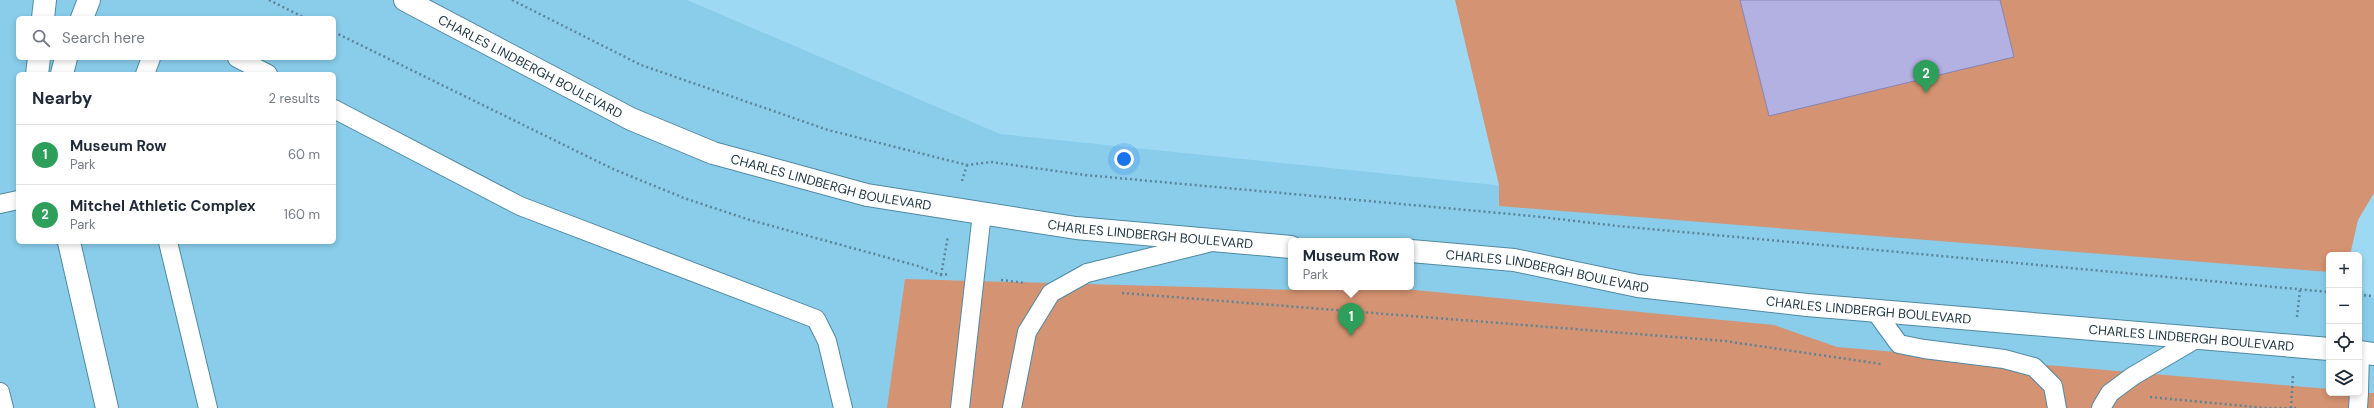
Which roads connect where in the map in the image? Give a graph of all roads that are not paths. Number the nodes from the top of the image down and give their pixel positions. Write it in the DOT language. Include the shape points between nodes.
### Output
graph roads {
  1 [pos="45,0"];
  2 [pos="90,0"];
  3 [pos="405,0"];
  4 [pos="43,16"];
  5 [pos="83,16"];
  6 [pos="38,60"];
  7 [pos="66,60"];
  8 [pos="150,60"];
  9 [pos="241,60"];
  10 [pos="37,72"];
  11 [pos="62,72"];
  12 [pos="146,72"];
  13 [pos="264,72"];
  14 [pos="336,110"];
  15 [pos="16,200"];
  16 [pos="0,204"];
  17 [pos="982,213"];
  18 [pos="1216,241"];
  19 [pos="69,244"];
  20 [pos="168,244"];
  21 [pos="1288,247"];
  22 [pos="1414,251"];
  23 [pos="1875,311"];
  24 [pos="2196,339"];
  25 [pos="2326,349"];
  26 [pos="2364,353"];
  27 [pos="2362,369"];
  28 [pos="0,392"];
  29 [pos="2359,396"];
  30 [pos="4,408"];
  31 [pos="107,408"];
  32 [pos="208,408"];
  33 [pos="843,408"];
  34 [pos="960,408"];
  35 [pos="1012,408"];
  36 [pos="2057,408"];
  37 [pos="2101,408"];
  38 [pos="2358,408"];
  1 -- 4 [label="street"];
  2 -- 5 [label="street"];
  3 -- 17 [label="street, CHARLES LINDBERGH BOULEVARD" via="631,119 713,152 867,194"];
  6 -- 10 [label="street"];
  7 -- 11 [label="street"];
  8 -- 12 [label="lane"];
  9 -- 13 [label="lane"];
  14 -- 33 [label="lane" via="520,206 816,320 827,341"];
  15 -- 16 [label="lane"];
  17 -- 18 [label="street, CHARLES LINDBERGH BOULEVARD" via="1076,228"];
  17 -- 34 [label="lane"];
  18 -- 21 [label="street, CHARLES LINDBERGH BOULEVARD"];
  18 -- 35 [label="lane" via="1086,273 1051,293 1027,332"];
  19 -- 31 [label="street"];
  20 -- 32 [label="lane"];
  22 -- 23 [label="street, CHARLES LINDBERGH BOULEVARD" via="1514,260 1638,286"];
  23 -- 24 [label="street, CHARLES LINDBERGH BOULEVARD"];
  23 -- 36 [label="lane" via="1899,344 2004,359 2034,368 2053,386"];
  24 -- 25 [label="street, CHARLES LINDBERGH BOULEVARD"];
  24 -- 37 [label="lane" via="2110,392"];
  26 -- 27 [label="lane"];
  28 -- 30 [label="lane"];
  29 -- 38 [label="lane"];
}
